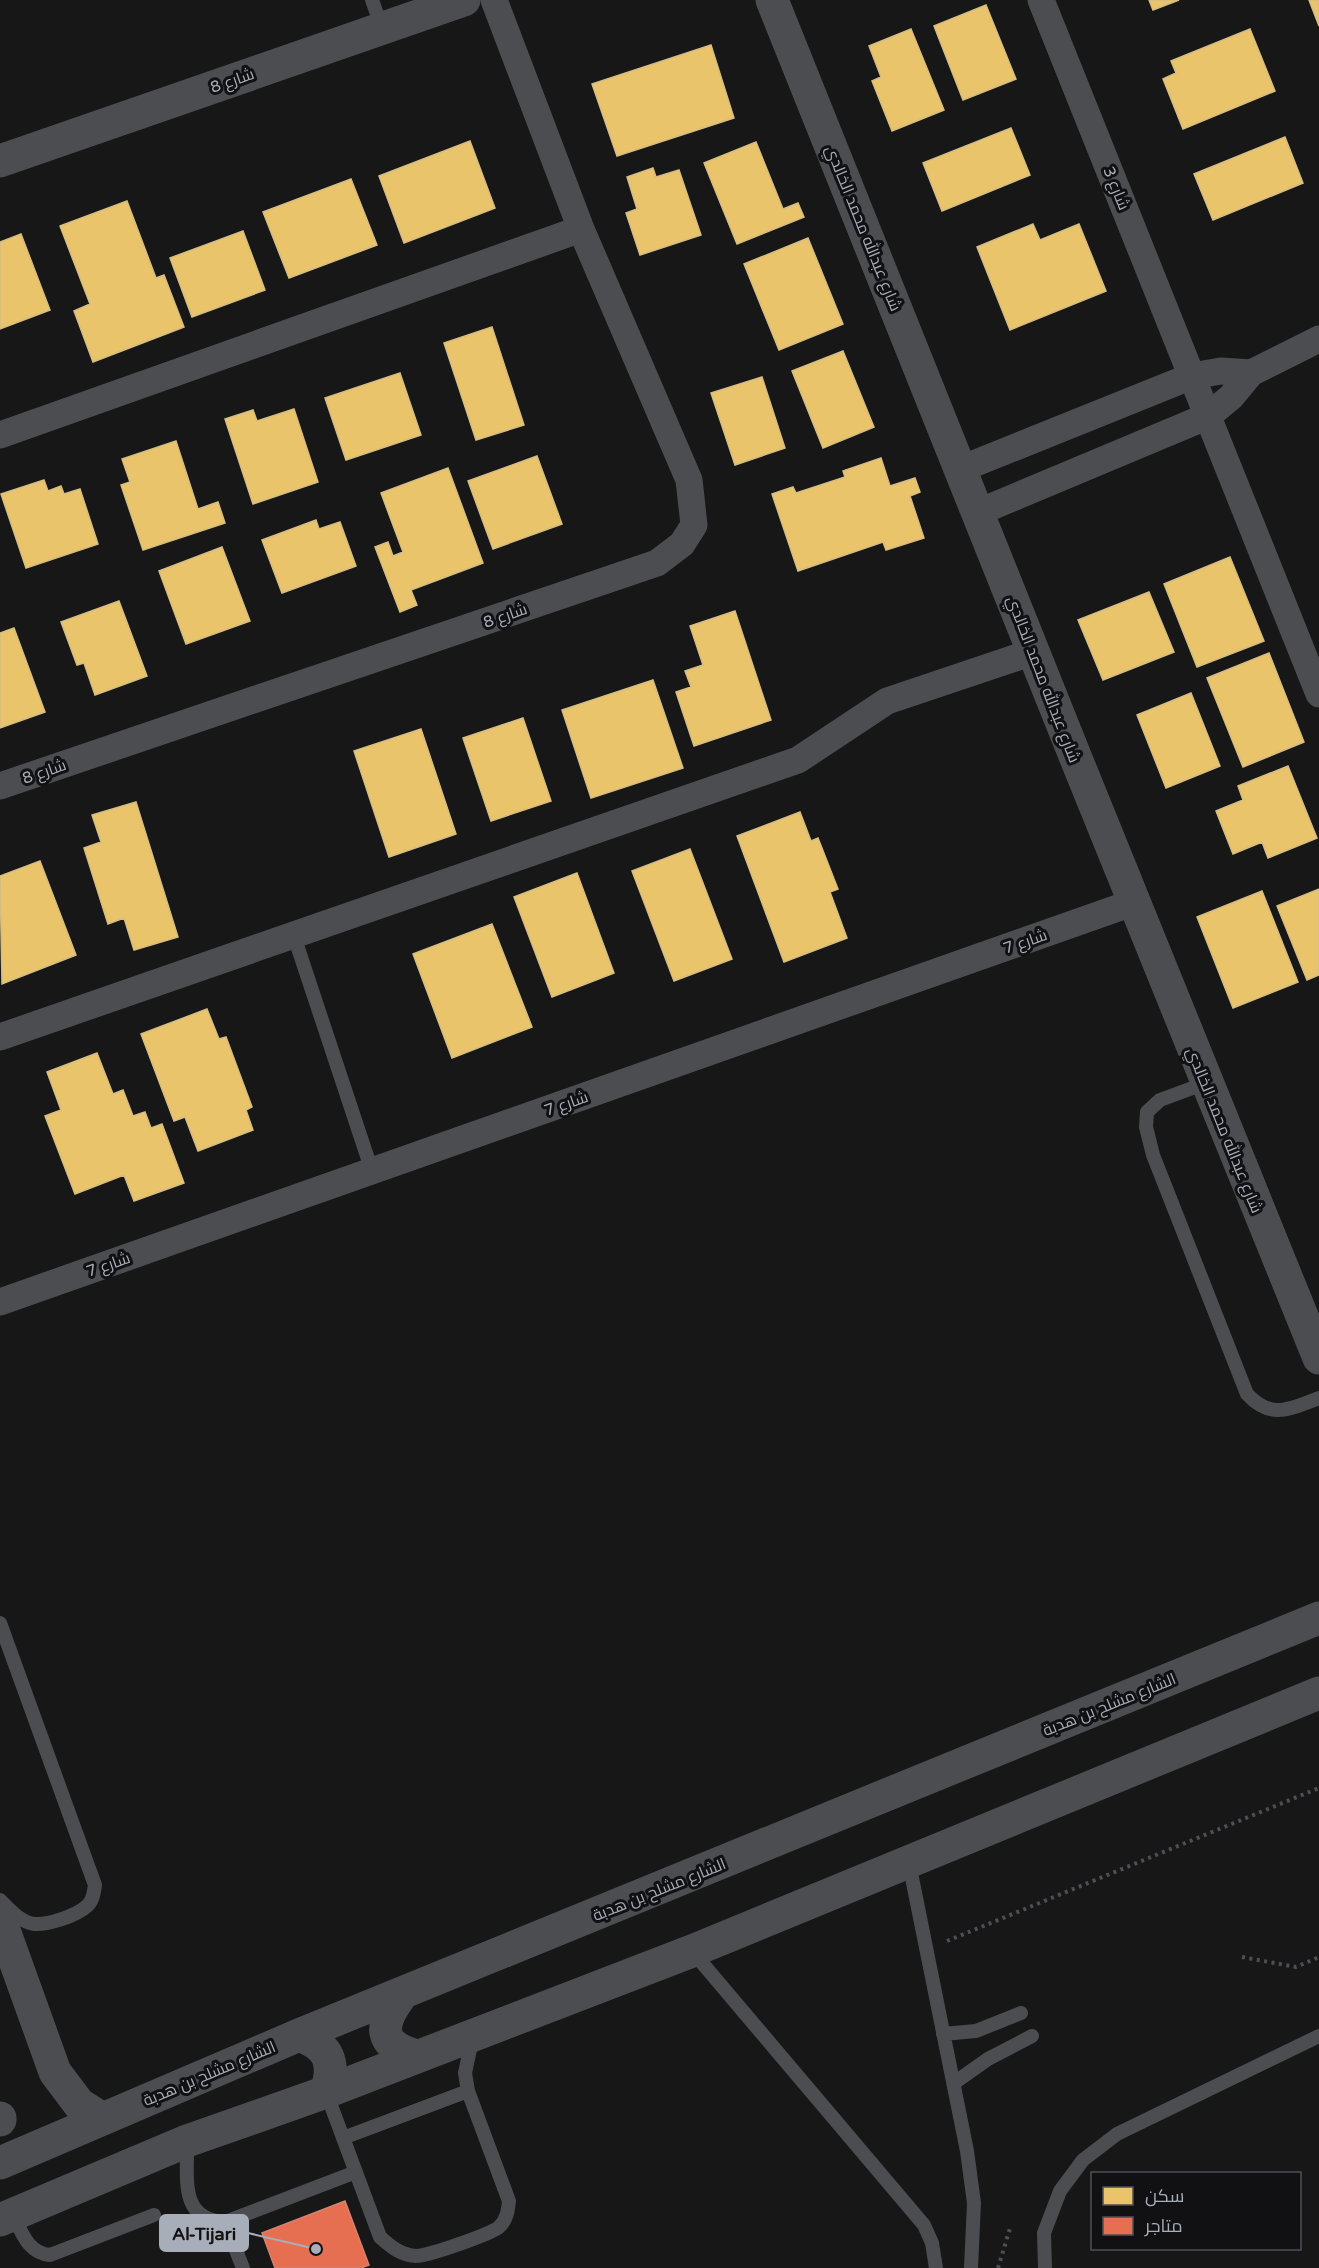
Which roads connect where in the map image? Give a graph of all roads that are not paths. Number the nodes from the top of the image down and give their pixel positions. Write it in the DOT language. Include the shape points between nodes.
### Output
graph roads {
  1 [pos="464,0"];
  2 [pos="494,0"];
  3 [pos="771,0"];
  4 [pos="1041,0"];
  5 [pos="377,14"];
  6 [pos="0,161"];
  7 [pos="581,229"];
  8 [pos="1319,339"];
  9 [pos="1251,374"];
  10 [pos="1192,376"];
  11 [pos="1208,416"];
  12 [pos="0,435"];
  13 [pos="961,469"];
  14 [pos="979,512"];
  15 [pos="1033,651"];
  16 [pos="1319,694"];
  17 [pos="0,786"];
  18 [pos="1132,903"];
  19 [pos="294,936"];
  20 [pos="0,1037"];
  21 [pos="1206,1083"];
  22 [pos="372,1171"];
  23 [pos="0,1302"];
  24 [pos="1319,1358"];
  25 [pos="1319,1398"];
  26 [pos="1319,1618"];
  27 [pos="0,1623"];
  28 [pos="1319,1693"];
  29 [pos="909,1863"];
  30 [pos="0,1900"];
  31 [pos="0,1919"];
  32 [pos="692,1951"];
  33 [pos="402,1994"];
  34 [pos="1021,2013"];
  35 [pos="944,2034"];
  36 [pos="299,2035"];
  37 [pos="474,2035"];
  38 [pos="1032,2036"];
  39 [pos="1319,2036"];
  40 [pos="417,2056"];
  41 [pos="954,2083"];
  42 [pos="468,2091"];
  43 [pos="327,2092"];
  44 [pos="101,2118"];
  45 [pos="343,2138"];
  46 [pos="188,2141"];
  47 [pos="0,2163"];
  48 [pos="356,2172"];
  49 [pos="154,2215"];
  50 [pos="6,2218"];
  51 [pos="225,2222"];
  52 [pos="243,2268"];
  53 [pos="936,2268"];
  54 [pos="971,2268"];
  55 [pos="1045,2268"];
  1 -- 5 [label="street, شارع 8"];
  2 -- 7 [label="street, شارع 8"];
  3 -- 13 [label="street, شارع عبدالله محمد الخالدي"];
  4 -- 10 [label="street, شارع 3"];
  5 -- 6 [label="street, شارع 8"];
  7 -- 12 [label="street"];
  7 -- 17 [label="street, شارع 8" via="689,480 694,525 682,544 657,563"];
  8 -- 9 [label="street"];
  9 -- 10 [label="street" via="1221,371"];
  9 -- 11 [label="street"];
  10 -- 11 [label="street, شارع 3"];
  10 -- 13 [label="street"];
  11 -- 14 [label="street"];
  11 -- 16 [label="street, شارع 3"];
  13 -- 14 [label="street, شارع عبدالله محمد الخالدي"];
  14 -- 15 [label="street, شارع عبدالله محمد الخالدي"];
  15 -- 18 [label="street, شارع عبدالله محمد الخالدي"];
  15 -- 19 [label="street" via="888,701 798,760"];
  18 -- 21 [label="street, شارع عبدالله محمد الخالدي"];
  18 -- 22 [label="street, شارع 7"];
  19 -- 20 [label="street"];
  19 -- 22 [label="lane"];
  21 -- 24 [label="street, شارع عبدالله محمد الخالدي"];
  21 -- 25 [label="lane" via="1160,1100 1147,1112 1146,1127 1153,1155 1247,1394 1260,1407 1274,1410 1294,1408"];
  22 -- 23 [label="street, شارع 7"];
  26 -- 33 [label="street, الشارع مشلح بن هدبة"];
  27 -- 30 [label="lane" via="95,1885 87,1906 33,1924 19,1918"];
  28 -- 29 [label="street"];
  29 -- 32 [label="street"];
  29 -- 35 [label="lane"];
  31 -- 44 [label="street" via="55,2072 80,2104"];
  32 -- 37 [label="street"];
  32 -- 53 [label="lane" via="924,2225"];
  33 -- 36 [label="street, الشارع مشلح بن هدبة"];
  33 -- 40 [label="street" via="391,2008 386,2038 397,2050"];
  34 -- 35 [label="lane" via="976,2031"];
  35 -- 41 [label="lane"];
  36 -- 43 [label="street" via="319,2045 329,2058 332,2075"];
  36 -- 44 [label="street, الشارع مشلح بن هدبة"];
  37 -- 40 [label="street"];
  37 -- 42 [label="lane" via="465,2073"];
  38 -- 41 [label="lane" via="988,2059"];
  39 -- 55 [label="lane" via="1117,2134 1083,2160 1060,2191 1044,2233"];
  40 -- 43 [label="street"];
  41 -- 54 [label="lane" via="974,2203"];
  42 -- 45 [label="lane"];
  42 -- 48 [label="lane" via="509,2201 507,2215 499,2227 417,2256 396,2251 380,2237"];
  43 -- 45 [label="lane"];
  43 -- 46 [label="street"];
  44 -- 47 [label="street, الشارع مشلح بن هدبة"];
  45 -- 48 [label="lane"];
  46 -- 50 [label="street"];
  46 -- 51 [label="lane" via="188,2184 193,2207 210,2221"];
  48 -- 51 [label="lane"];
  49 -- 50 [label="lane" via="50,2255 30,2247"];
  51 -- 52 [label="lane"];
}
